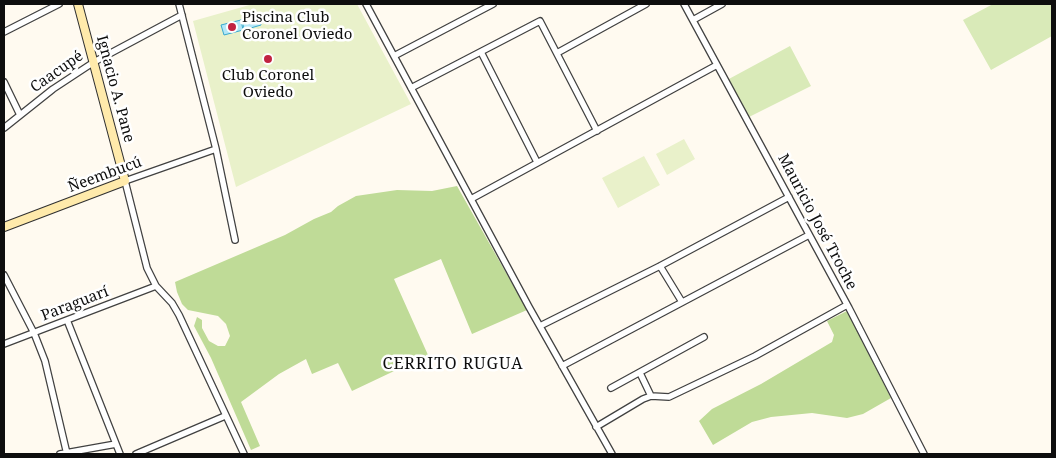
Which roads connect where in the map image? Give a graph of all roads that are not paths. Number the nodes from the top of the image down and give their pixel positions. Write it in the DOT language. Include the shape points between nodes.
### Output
graph roads {
  1 [pos="59,4"];
  2 [pos="78,4"];
  3 [pos="179,4"];
  4 [pos="366,4"];
  5 [pos="493,4"];
  6 [pos="646,4"];
  7 [pos="684,4"];
  8 [pos="722,4"];
  9 [pos="182,14"];
  10 [pos="692,20"];
  11 [pos="4,32"];
  12 [pos="481,52"];
  13 [pos="557,53"];
  14 [pos="394,56"];
  15 [pos="94,62"];
  16 [pos="717,65"];
  17 [pos="4,82"];
  18 [pos="411,88"];
  19 [pos="20,115"];
  20 [pos="4,128"];
  21 [pos="597,131"];
  22 [pos="216,149"];
  23 [pos="537,162"];
  24 [pos="125,181"];
  25 [pos="789,197"];
  26 [pos="471,199"];
  27 [pos="4,227"];
  28 [pos="809,235"];
  29 [pos="235,240"];
  30 [pos="660,266"];
  31 [pos="4,275"];
  32 [pos="156,286"];
  33 [pos="682,302"];
  34 [pos="847,305"];
  35 [pos="67,320"];
  36 [pos="540,326"];
  37 [pos="34,334"];
  38 [pos="704,337"];
  39 [pos="4,344"];
  40 [pos="562,366"];
  41 [pos="640,373"];
  42 [pos="611,388"];
  43 [pos="651,396"];
  44 [pos="226,416"];
  45 [pos="596,427"];
  46 [pos="116,444"];
  47 [pos="64,454"];
  48 [pos="120,454"];
  49 [pos="136,454"];
  50 [pos="244,454"];
  51 [pos="612,454"];
  52 [pos="924,454"];
  1 -- 11 [label="street"];
  2 -- 15 [label="street, Ignacio A. Pane"];
  3 -- 9 [label="street"];
  4 -- 14 [label="street"];
  5 -- 14 [label="street"];
  6 -- 13 [label="street"];
  7 -- 10 [label="street, Mauricio José Troche"];
  8 -- 10 [label="street"];
  9 -- 15 [label="street, Caacupé"];
  9 -- 22 [label="street"];
  10 -- 16 [label="street, Mauricio José Troche"];
  12 -- 13 [label="street" via="540,21"];
  12 -- 18 [label="street"];
  12 -- 23 [label="street"];
  13 -- 21 [label="street"];
  14 -- 18 [label="street"];
  15 -- 19 [label="street, Caacupé"];
  15 -- 24 [label="street, Ignacio A. Pane"];
  16 -- 21 [label="street"];
  16 -- 25 [label="street, Mauricio José Troche"];
  17 -- 19 [label="street"];
  18 -- 26 [label="street"];
  19 -- 20 [label="street, Caacupé"];
  21 -- 23 [label="street"];
  22 -- 24 [label="street, Ñeembucú"];
  22 -- 29 [label="street"];
  23 -- 26 [label="street"];
  24 -- 27 [label="street, Ñeembucú"];
  24 -- 32 [label="street" via="147,268"];
  25 -- 28 [label="street, Mauricio José Troche"];
  25 -- 30 [label="street"];
  26 -- 36 [label="street"];
  28 -- 33 [label="street"];
  28 -- 34 [label="street, Mauricio José Troche"];
  30 -- 33 [label="street"];
  30 -- 36 [label="street"];
  31 -- 37 [label="street"];
  32 -- 35 [label="street, Paraguarí"];
  32 -- 44 [label="street" via="180,315"];
  33 -- 40 [label="street"];
  34 -- 43 [label="street" via="755,356 669,397"];
  34 -- 52 [label="street, Mauricio José Troche"];
  35 -- 37 [label="street, Paraguarí"];
  35 -- 46 [label="street"];
  36 -- 40 [label="street"];
  37 -- 39 [label="street, Paraguarí"];
  37 -- 47 [label="street" via="45,361"];
  38 -- 41 [label="street"];
  40 -- 45 [label="street"];
  41 -- 42 [label="street"];
  41 -- 43 [label="street"];
  43 -- 45 [label="street"];
  44 -- 49 [label="street"];
  44 -- 50 [label="street"];
  45 -- 51 [label="street"];
  46 -- 47 [label="street"];
  46 -- 48 [label="street"];
}
